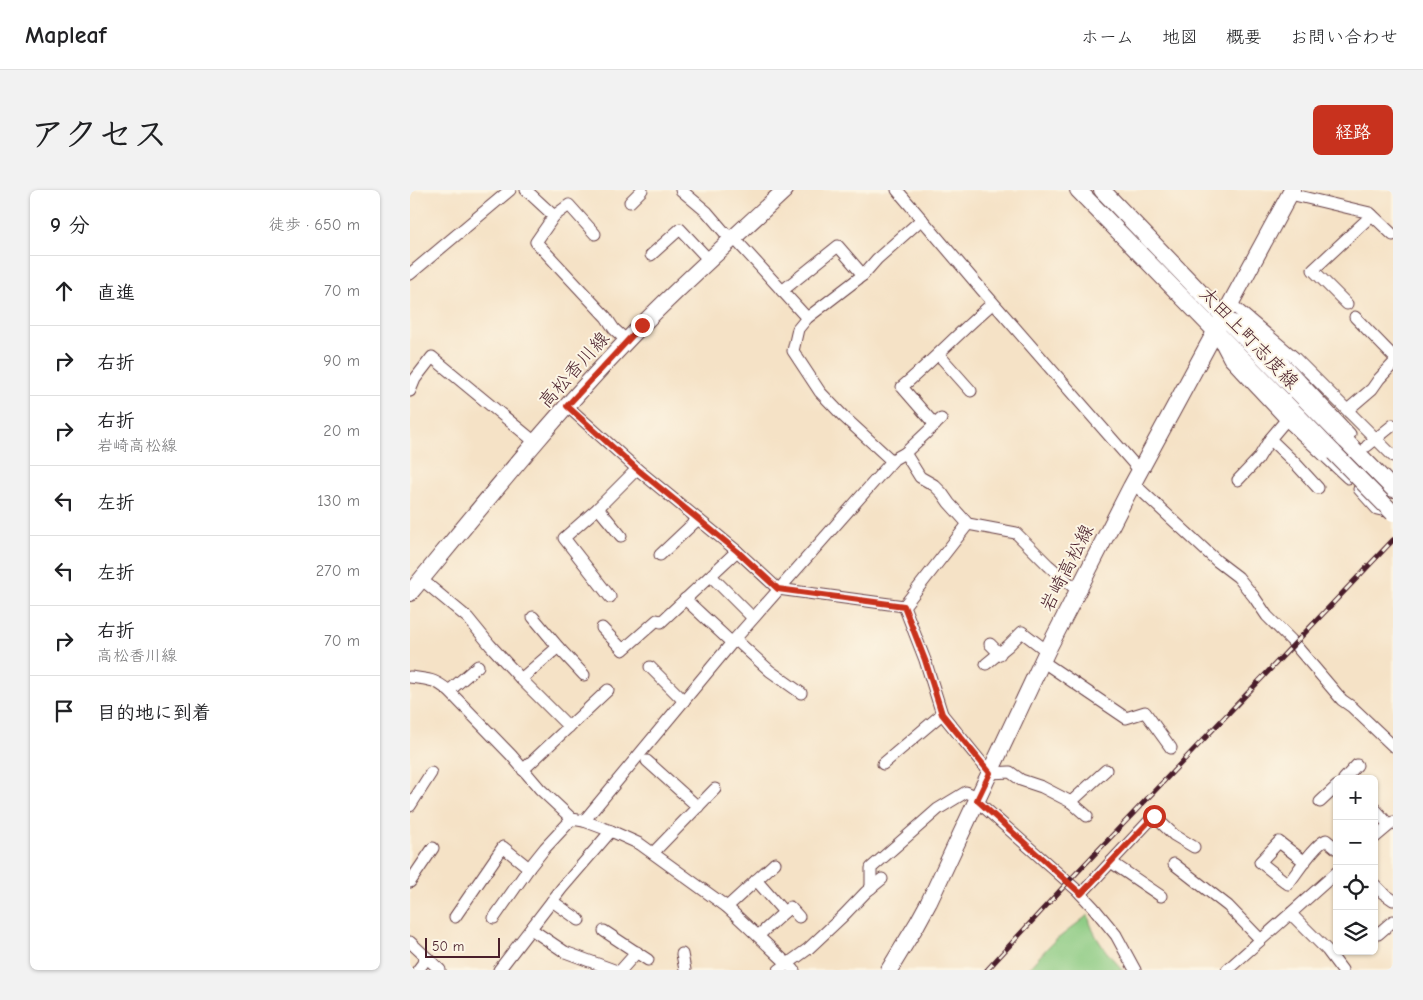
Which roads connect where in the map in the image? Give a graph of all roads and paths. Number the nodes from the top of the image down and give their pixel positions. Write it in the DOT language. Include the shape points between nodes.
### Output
graph roads {
  1 [pos="510,190"];
  2 [pos="526,190"];
  3 [pos="642,190"];
  4 [pos="681,190"];
  5 [pos="785,190"];
  6 [pos="897,190"];
  7 [pos="1078,190"];
  8 [pos="1102,190"];
  9 [pos="1291,192"];
  10 [pos="630,202"];
  11 [pos="1372,215"];
  12 [pos="554,216"];
  13 [pos="922,218"];
  14 [pos="595,234"];
  15 [pos="1393,235"];
  16 [pos="734,238"];
  17 [pos="651,255"];
  18 [pos="710,261"];
  19 [pos="410,274"];
  20 [pos="863,275"];
  21 [pos="782,291"];
  22 [pos="993,303"];
  23 [pos="1347,304"];
  24 [pos="1226,310"];
  25 [pos="1355,317"];
  26 [pos="807,318"];
  27 [pos="1215,332"];
  28 [pos="627,341"];
  29 [pos="939,355"];
  30 [pos="1393,356"];
  31 [pos="1393,364"];
  32 [pos="410,391"];
  33 [pos="971,392"];
  34 [pos="567,406"];
  35 [pos="1349,412"];
  36 [pos="1286,420"];
  37 [pos="1393,425"];
  38 [pos="1270,439"];
  39 [pos="536,442"];
  40 [pos="1372,442"];
  41 [pos="906,453"];
  42 [pos="1393,456"];
  43 [pos="892,461"];
  44 [pos="637,469"];
  45 [pos="1136,477"];
  46 [pos="1393,478"];
  47 [pos="1238,480"];
  48 [pos="1318,488"];
  49 [pos="1393,490"];
  50 [pos="1393,505"];
  51 [pos="598,508"];
  52 [pos="1393,513"];
  53 [pos="698,519"];
  54 [pos="968,524"];
  55 [pos="621,536"];
  56 [pos="737,551"];
  57 [pos="660,555"];
  58 [pos="710,576"];
  59 [pos="421,579"];
  60 [pos="778,589"];
  61 [pos="1078,591"];
  62 [pos="410,592"];
  63 [pos="610,597"];
  64 [pos="685,599"];
  65 [pos="904,606"];
  66 [pos="533,616"];
  67 [pos="753,618"];
  68 [pos="602,628"];
  69 [pos="733,641"];
  70 [pos="990,644"];
  71 [pos="558,647"];
  72 [pos="1000,654"];
  73 [pos="1045,656"];
  74 [pos="986,664"];
  75 [pos="478,666"];
  76 [pos="650,668"];
  77 [pos="584,675"];
  78 [pos="411,679"];
  79 [pos="521,680"];
  80 [pos="608,690"];
  81 [pos="449,691"];
  82 [pos="801,693"];
  83 [pos="684,702"];
  84 [pos="942,714"];
  85 [pos="569,727"];
  86 [pos="1393,746"];
  87 [pos="1171,748"];
  88 [pos="647,761"];
  89 [pos="883,764"];
  90 [pos="1358,765"];
  91 [pos="523,770"];
  92 [pos="1106,770"];
  93 [pos="431,773"];
  94 [pos="990,773"];
  95 [pos="1348,775"];
  96 [pos="715,789"];
  97 [pos="1333,790"];
  98 [pos="978,799"];
  99 [pos="1071,802"];
  100 [pos="1320,802"];
  101 [pos="411,803"];
  102 [pos="698,807"];
  103 [pos="1378,812"];
  104 [pos="1087,816"];
  105 [pos="578,820"];
  106 [pos="1391,823"];
  107 [pos="611,831"];
  108 [pos="1378,834"];
  109 [pos="1333,846"];
  110 [pos="433,848"];
  111 [pos="1194,848"];
  112 [pos="653,853"];
  113 [pos="1111,862"];
  114 [pos="1305,862"];
  115 [pos="776,863"];
  116 [pos="1174,864"];
  117 [pos="529,868"];
  118 [pos="1333,876"];
  119 [pos="882,879"];
  120 [pos="756,880"];
  121 [pos="410,882"];
  122 [pos="871,888"];
  123 [pos="1378,888"];
  124 [pos="1081,894"];
  125 [pos="1160,896"];
  126 [pos="1393,900"];
  127 [pos="552,901"];
  128 [pos="727,907"];
  129 [pos="784,912"];
  130 [pos="1291,914"];
  131 [pos="455,917"];
  132 [pos="799,917"];
  133 [pos="494,918"];
  134 [pos="579,920"];
  135 [pos="1393,921"];
  136 [pos="531,929"];
  137 [pos="604,931"];
  138 [pos="1378,934"];
  139 [pos="758,936"];
  140 [pos="1260,939"];
  141 [pos="410,942"];
  142 [pos="1333,945"];
  143 [pos="1327,950"];
  144 [pos="637,952"];
  145 [pos="682,954"];
  146 [pos="427,958"];
  147 [pos="648,960"];
  148 [pos="787,968"];
  149 [pos="418,970"];
  150 [pos="440,970"];
  151 [pos="499,970"];
  152 [pos="614,970"];
  153 [pos="621,970"];
  154 [pos="685,970"];
  155 [pos="889,970"];
  156 [pos="1135,970"];
  157 [pos="1226,970"];
  158 [pos="1342,970"];
  1 -- 19 [label="street"];
  2 -- 12 [label="street"];
  3 -- 10 [label="street"];
  4 -- 16 [label="street"];
  5 -- 16 [label="main road, 高松香川線"];
  6 -- 13 [label="street"];
  7 -- 27 [label="main road, 太田上町志度線"];
  8 -- 24 [label="main road, 太田上町志度線"];
  9 -- 11 [label="street"];
  9 -- 24 [label="main road, 岩崎高松線"];
  11 -- 15 [label="street"];
  11 -- 23 [label="street" via="1314,270"];
  12 -- 14 [label="street" via="569,206"];
  12 -- 28 [label="street" via="536,242"];
  13 -- 20 [label="street"];
  13 -- 22 [label="street"];
  16 -- 18 [label="main road, 高松香川線"];
  16 -- 21 [label="street"];
  17 -- 18 [label="street" via="680,229"];
  18 -- 28 [label="main road, 高松香川線"];
  20 -- 21 [label="street" via="838,246"];
  20 -- 26 [label="street"];
  21 -- 26 [label="street"];
  22 -- 29 [label="street"];
  22 -- 45 [label="street"];
  24 -- 27 [label="main road, 岩崎高松線"];
  24 -- 35 [label="street" via="1295,358"];
  24 -- 46 [label="street" via="1250,328"];
  24 -- 49 [label="main road, 太田上町志度線"];
  25 -- 30 [label="street"];
  26 -- 43 [label="street" via="798,329 793,351 820,392"];
  27 -- 36 [label="street" via="1229,359"];
  27 -- 45 [label="main road, 岩崎高松線"];
  27 -- 52 [label="main road, 太田上町志度線, bridge"];
  28 -- 34 [label="main road, 高松香川線"];
  29 -- 33 [label="street"];
  29 -- 41 [label="street" via="902,387 938,422"];
  31 -- 35 [label="street" via="1372,389 1351,406"];
  32 -- 39 [label="street" via="415,378 432,358"];
  34 -- 39 [label="main road, 高松香川線"];
  34 -- 44 [label="street"];
  35 -- 40 [label="street"];
  36 -- 38 [label="street"];
  36 -- 50 [label="street" via="1329,462 1343,470 1377,509 1386,511"];
  37 -- 40 [label="street"];
  38 -- 47 [label="street" via="1258,459"];
  38 -- 48 [label="street"];
  39 -- 59 [label="main road, 高松香川線"];
  40 -- 42 [label="street"];
  41 -- 43 [label="street"];
  41 -- 54 [label="street" via="920,477 934,485"];
  43 -- 60 [label="street"];
  44 -- 51 [label="street"];
  44 -- 53 [label="street"];
  45 -- 61 [label="main road, 岩崎高松線"];
  45 -- 86 [label="street" via="1217,561 1238,577 1267,616 1342,700"];
  51 -- 55 [label="street"];
  51 -- 63 [label="street" via="564,538"];
  53 -- 56 [label="street"];
  53 -- 57 [label="street"];
  54 -- 61 [label="street" via="1016,533"];
  54 -- 65 [label="street"];
  56 -- 58 [label="street"];
  56 -- 60 [label="street"];
  58 -- 64 [label="street"];
  58 -- 67 [label="street"];
  59 -- 62 [label="main road, 高松香川線"];
  59 -- 79 [label="street" via="468,618"];
  60 -- 65 [label="street"];
  60 -- 67 [label="street"];
  61 -- 73 [label="main road, 岩崎高松線"];
  64 -- 68 [label="street" via="661,622 657,620 623,650"];
  64 -- 69 [label="street"];
  65 -- 84 [label="street"];
  66 -- 71 [label="street"];
  67 -- 69 [label="street"];
  69 -- 82 [label="street"];
  69 -- 83 [label="street"];
  70 -- 72 [label="street"];
  71 -- 77 [label="street"];
  71 -- 79 [label="street"];
  72 -- 73 [label="street" via="1022,632"];
  72 -- 74 [label="street"];
  73 -- 87 [label="street" via="1126,718 1145,712"];
  73 -- 94 [label="main road, 岩崎高松線"];
  75 -- 81 [label="street"];
  76 -- 83 [label="street"];
  78 -- 81 [label="street" via="428,678"];
  79 -- 85 [label="street"];
  80 -- 85 [label="street"];
  81 -- 91 [label="street"];
  83 -- 105 [label="street"];
  84 -- 89 [label="street"];
  84 -- 94 [label="street"];
  85 -- 91 [label="street"];
  88 -- 102 [label="street"];
  90 -- 95 [label="street"];
  91 -- 105 [label="street" via="540,789"];
  92 -- 99 [label="street"];
  93 -- 101 [label="street"];
  94 -- 98 [label="main road, 岩崎高松線"];
  94 -- 99 [label="street" via="1010,772"];
  96 -- 102 [label="street"];
  97 -- 100 [label="street"];
  98 -- 122 [label="street" via="966,792 938,809 871,868"];
  98 -- 124 [label="street"];
  98 -- 155 [label="main road, 岩崎高松線" via="929,902"];
  99 -- 104 [label="street"];
  102 -- 112 [label="street"];
  103 -- 106 [label="street"];
  105 -- 107 [label="street"];
  105 -- 117 [label="street" via="545,848"];
  106 -- 108 [label="street"];
  107 -- 112 [label="street"];
  107 -- 127 [label="street"];
  109 -- 114 [label="street" via="1326,840 1319,842"];
  110 -- 121 [label="street"];
  111 -- 113 [label="street" via="1154,816"];
  112 -- 128 [label="street"];
  113 -- 124 [label="street"];
  113 -- 125 [label="street"];
  115 -- 120 [label="street"];
  116 -- 140 [label="street" via="1228,906"];
  117 -- 131 [label="street" via="503,847"];
  117 -- 133 [label="street"];
  118 -- 130 [label="street"];
  119 -- 122 [label="street"];
  120 -- 128 [label="street"];
  120 -- 129 [label="street"];
  122 -- 148 [label="street"];
  123 -- 126 [label="street"];
  124 -- 156 [label="street" via="1116,935"];
  127 -- 134 [label="street"];
  127 -- 136 [label="street"];
  128 -- 139 [label="street"];
  129 -- 132 [label="street" via="790,907"];
  129 -- 139 [label="street"];
  130 -- 140 [label="street"];
  130 -- 143 [label="street"];
  135 -- 138 [label="street"];
  136 -- 151 [label="street"];
  136 -- 152 [label="street" via="565,952"];
  137 -- 144 [label="street"];
  139 -- 148 [label="street"];
  140 -- 157 [label="street"];
  141 -- 146 [label="street"];
  142 -- 143 [label="street"];
  143 -- 158 [label="street"];
  144 -- 147 [label="street"];
  144 -- 153 [label="street"];
  145 -- 154 [label="street"];
  146 -- 149 [label="street"];
  146 -- 150 [label="street"];
}
